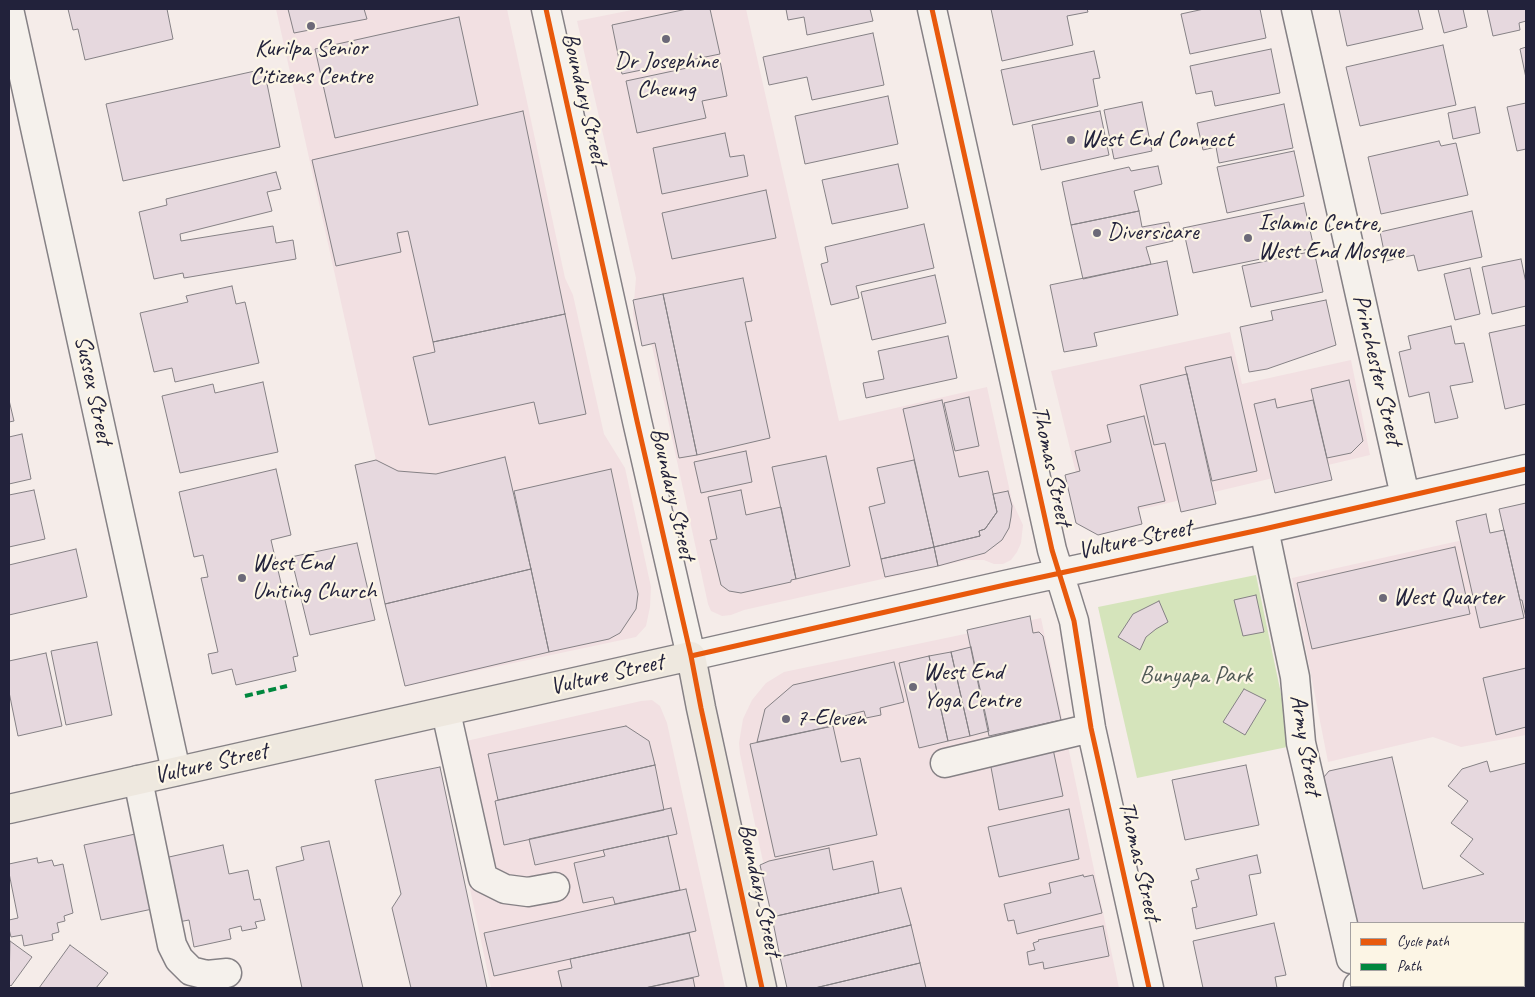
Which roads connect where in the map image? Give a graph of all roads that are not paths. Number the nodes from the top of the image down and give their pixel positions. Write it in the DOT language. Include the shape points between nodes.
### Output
graph roads {
  1 [pos="9,9"];
  2 [pos="546,9"];
  3 [pos="932,9"];
  4 [pos="1296,9"];
  5 [pos="1526,469"];
  6 [pos="1405,496"];
  7 [pos="1264,529"];
  8 [pos="1060,574"];
  9 [pos="691,656"];
  10 [pos="446,712"];
  11 [pos="1091,728"];
  12 [pos="945,763"];
  13 [pos="176,771"];
  14 [pos="138,780"];
  15 [pos="9,808"];
  16 [pos="555,887"];
  17 [pos="1350,955"];
  18 [pos="227,973"];
  19 [pos="762,988"];
  20 [pos="1149,988"];
  1 -- 13 [label="street, Sussex Street"];
  2 -- 9 [label="street, Boundary Street"];
  3 -- 8 [label="street, Thomas Street"];
  4 -- 6 [label="street, Princhester Street"];
  5 -- 6 [label="street, Vulture Street"];
  6 -- 7 [label="street, Vulture Street"];
  7 -- 8 [label="street, Vulture Street"];
  7 -- 17 [label="street, Army Street" via="1295,677 1301,742"];
  8 -- 9 [label="street, Vulture Street"];
  8 -- 11 [label="street, Thomas Street" via="1074,622"];
  9 -- 10 [label="main road, Vulture Street"];
  9 -- 19 [label="main road, Boundary Street"];
  10 -- 13 [label="main road, Vulture Street"];
  10 -- 16 [label="street" via="483,878 505,889 528,892"];
  11 -- 12 [label="street"];
  11 -- 20 [label="street, Thomas Street"];
  13 -- 14 [label="main road, Vulture Street"];
  14 -- 15 [label="main road, Vulture Street"];
  14 -- 18 [label="street" via="172,946 178,959 191,971 207,975"];
}
